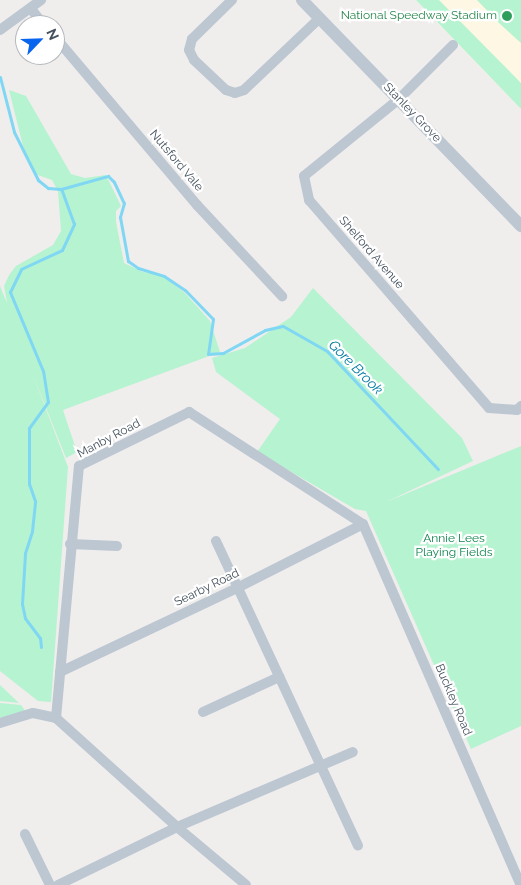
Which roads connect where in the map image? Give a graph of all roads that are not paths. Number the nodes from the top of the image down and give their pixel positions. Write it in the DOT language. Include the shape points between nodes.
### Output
graph roads {
  1 [pos="41,0"];
  2 [pos="232,0"];
  3 [pos="302,0"];
  4 [pos="31,9"];
  5 [pos="36,15"];
  6 [pos="320,18"];
  7 [pos="0,30"];
  8 [pos="453,45"];
  9 [pos="65,50"];
  10 [pos="399,99"];
  11 [pos="521,226"];
  12 [pos="282,296"];
  13 [pos="521,406"];
  14 [pos="363,524"];
  15 [pos="216,540"];
  16 [pos="70,544"];
  17 [pos="117,546"];
  18 [pos="238,588"];
  19 [pos="60,672"];
  20 [pos="279,677"];
  21 [pos="203,712"];
  22 [pos="56,718"];
  23 [pos="0,723"];
  24 [pos="353,752"];
  25 [pos="320,767"];
  26 [pos="176,827"];
  27 [pos="24,834"];
  28 [pos="358,846"];
  29 [pos="50,885"];
  30 [pos="58,885"];
  31 [pos="246,885"];
  32 [pos="520,885"];
  1 -- 4 [label="street"];
  2 -- 6 [label="street" via="192,39 190,50 194,60 226,90 235,94 244,90"];
  3 -- 6 [label="street, Stanley Grove"];
  4 -- 5 [label="street"];
  4 -- 7 [label="street"];
  6 -- 10 [label="street, Stanley Grove"];
  8 -- 10 [label="street"];
  9 -- 12 [label="street, Nutsford Vale" via="197,205"];
  10 -- 11 [label="street, Stanley Grove"];
  10 -- 13 [label="street, Shelford Avenue" via="304,176 309,200 489,408 517,410"];
  14 -- 16 [label="street, Manby Road" via="188,412 79,466"];
  14 -- 18 [label="street, Searby Road"];
  14 -- 32 [label="street, Buckley Road"];
  15 -- 18 [label="street"];
  16 -- 17 [label="street"];
  16 -- 19 [label="street, Manby Road"];
  18 -- 19 [label="street, Searby Road"];
  18 -- 20 [label="street"];
  19 -- 22 [label="street, Manby Road"];
  20 -- 21 [label="street"];
  20 -- 25 [label="street"];
  22 -- 23 [label="street" via="33,713"];
  22 -- 26 [label="street"];
  24 -- 25 [label="street"];
  25 -- 26 [label="street"];
  25 -- 28 [label="street"];
  26 -- 30 [label="street"];
  26 -- 31 [label="street"];
  27 -- 29 [label="street"];
}
